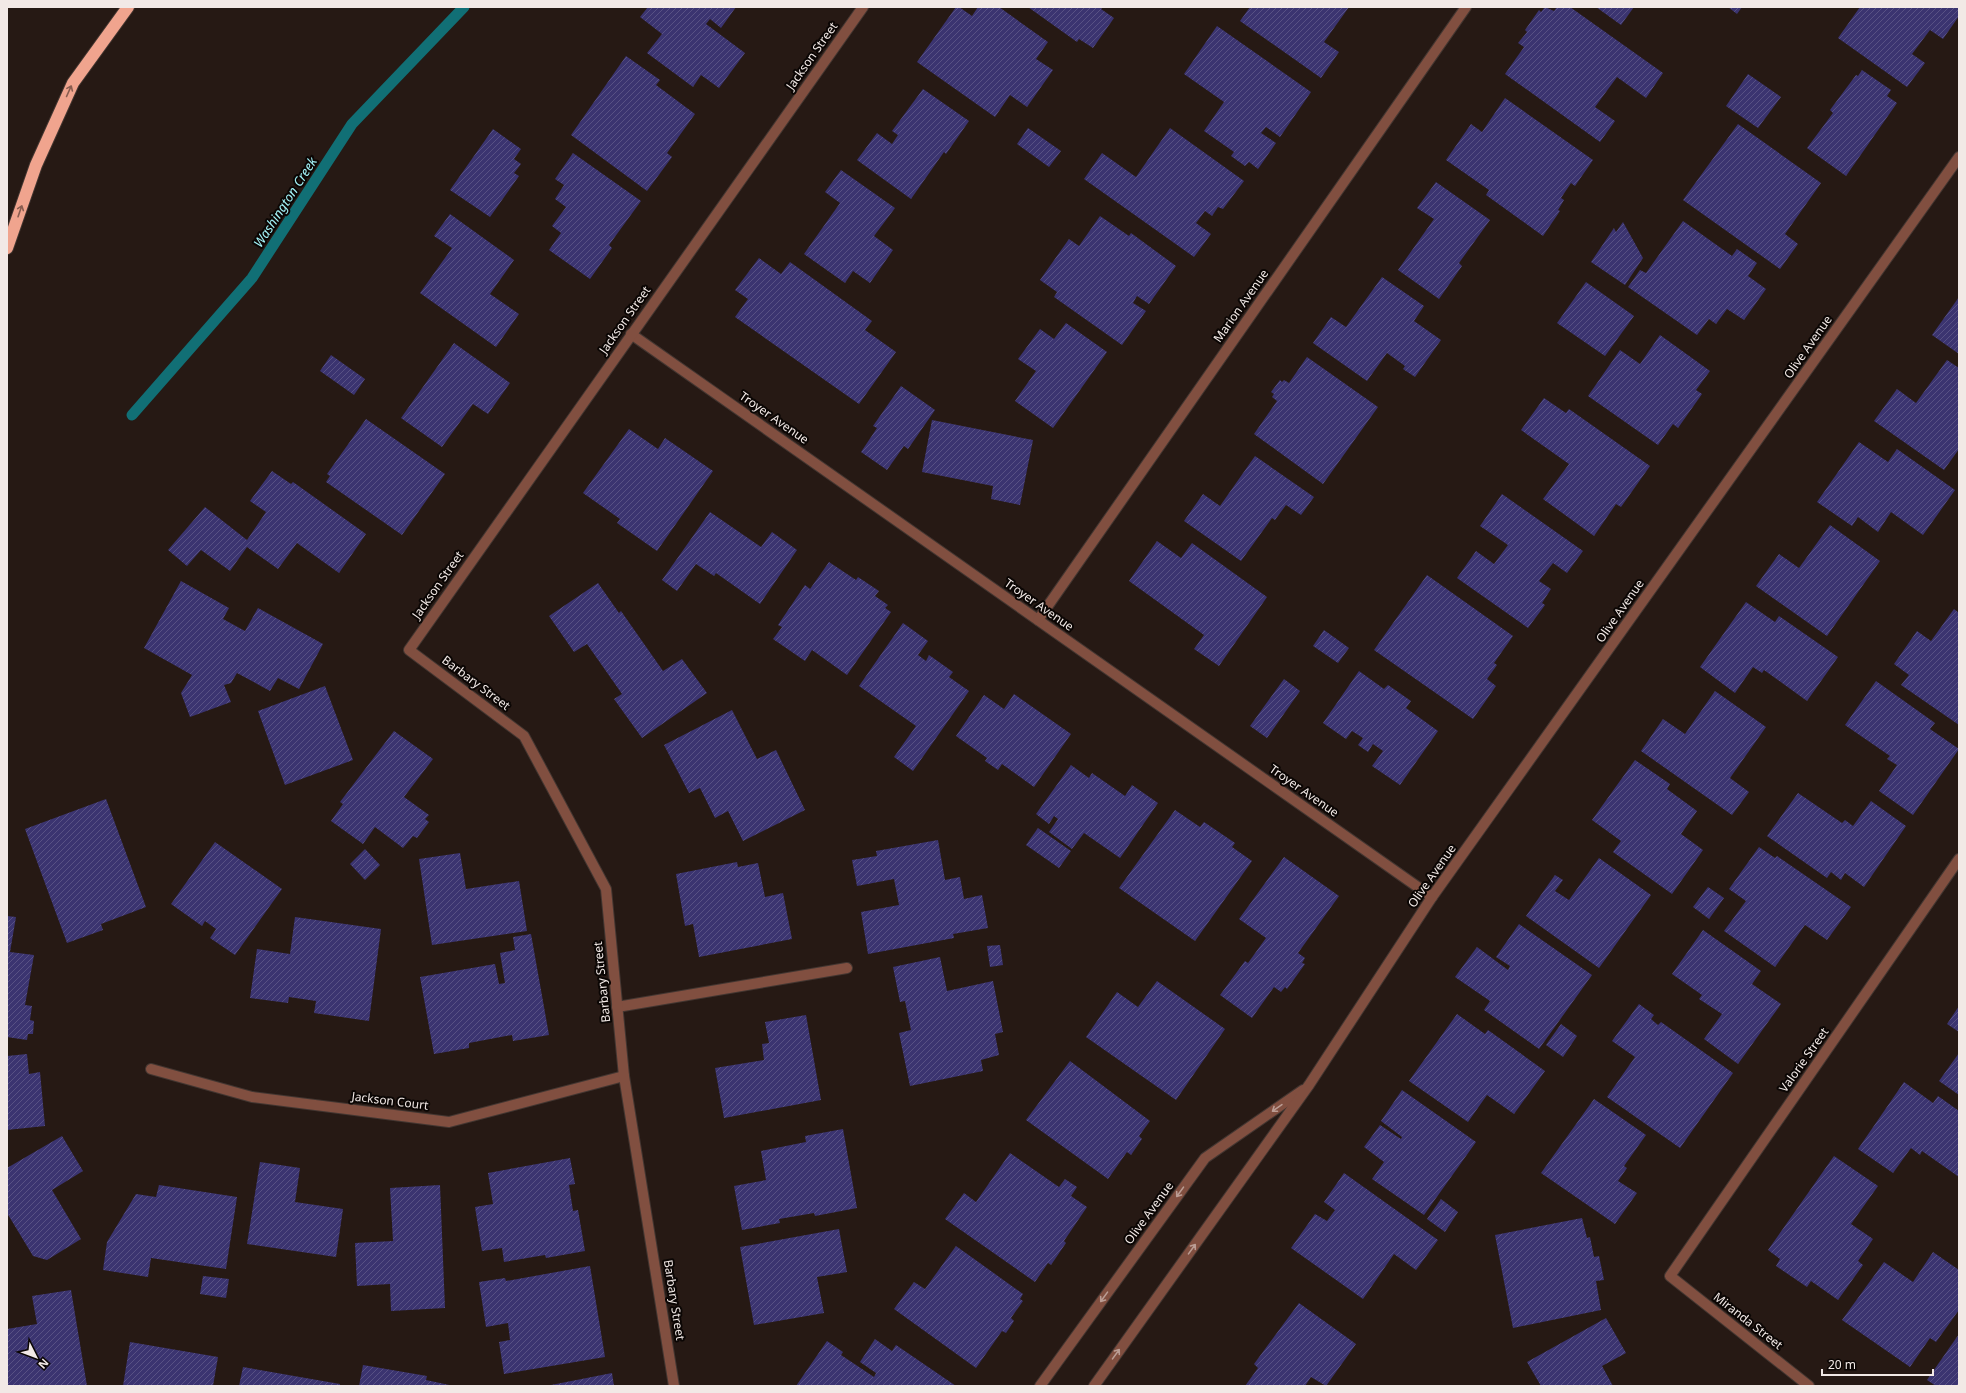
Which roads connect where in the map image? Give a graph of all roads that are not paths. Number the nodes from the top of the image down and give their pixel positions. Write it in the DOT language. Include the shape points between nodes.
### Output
graph roads {
  1 [pos="128,7"];
  2 [pos="863,7"];
  3 [pos="1466,7"];
  4 [pos="1959,157"];
  5 [pos="7,248"];
  6 [pos="631,334"];
  7 [pos="1038,620"];
  8 [pos="409,650"];
  9 [pos="1959,859"];
  10 [pos="1432,897"];
  11 [pos="847,968"];
  12 [pos="617,1007"];
  13 [pos="150,1069"];
  14 [pos="624,1076"];
  15 [pos="1309,1085"];
  16 [pos="1670,1276"];
  17 [pos="674,1386"];
  18 [pos="1040,1386"];
  19 [pos="1094,1386"];
  20 [pos="1809,1386"];
  5 -- 1 [label="highway, one-way" via="36,164 73,83"];
  2 -- 6 [label="street, Jackson Street"];
  3 -- 7 [label="street, Marion Avenue"];
  4 -- 10 [label="street, Olive Avenue"];
  6 -- 7 [label="street, Troyer Avenue"];
  6 -- 8 [label="street, Jackson Street"];
  7 -- 10 [label="street, Troyer Avenue"];
  8 -- 12 [label="street, Barbary Street" via="524,736 606,889"];
  9 -- 16 [label="street, Valorie Street"];
  10 -- 15 [label="street, Olive Avenue"];
  11 -- 12 [label="street"];
  12 -- 14 [label="street, Barbary Street"];
  13 -- 14 [label="street, Jackson Court" via="252,1097 449,1122"];
  14 -- 17 [label="street, Barbary Street"];
  15 -- 18 [label="street, Olive Avenue, one-way" via="1205,1158"];
  19 -- 15 [label="street, Olive Avenue, one-way"];
  16 -- 20 [label="street, Miranda Street"];
}
